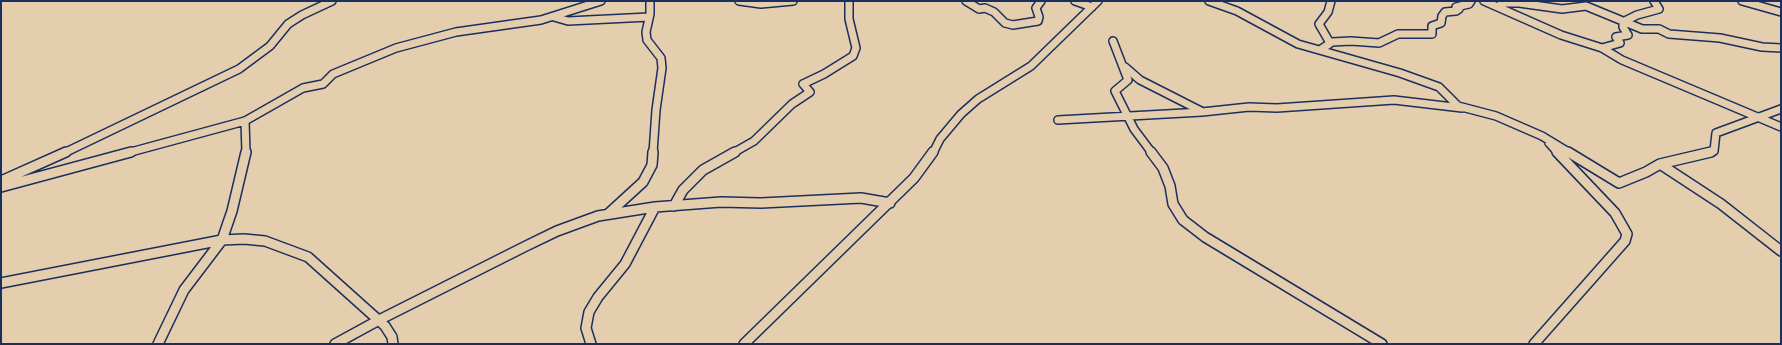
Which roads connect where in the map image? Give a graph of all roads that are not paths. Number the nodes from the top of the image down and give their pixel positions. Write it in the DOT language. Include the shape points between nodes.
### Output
graph roads {
  1 [pos="332,1"];
  2 [pos="601,1"];
  3 [pos="650,1"];
  4 [pos="739,1"];
  5 [pos="793,1"];
  6 [pos="849,1"];
  7 [pos="966,1"];
  8 [pos="1041,1"];
  9 [pos="1075,1"];
  10 [pos="1209,1"];
  11 [pos="1331,1"];
  12 [pos="1471,1"];
  13 [pos="1484,1"];
  14 [pos="1654,1"];
  15 [pos="1742,1"];
  16 [pos="1500,3"];
  17 [pos="1095,4"];
  18 [pos="1781,12"];
  19 [pos="554,17"];
  20 [pos="649,17"];
  21 [pos="1623,22"];
  22 [pos="1113,41"];
  23 [pos="1328,44"];
  24 [pos="1602,48"];
  25 [pos="1781,48"];
  26 [pos="1320,50"];
  27 [pos="1122,63"];
  28 [pos="1463,108"];
  29 [pos="1781,109"];
  30 [pos="1202,112"];
  31 [pos="1129,115"];
  32 [pos="1755,117"];
  33 [pos="1058,120"];
  34 [pos="245,121"];
  35 [pos="1781,127"];
  36 [pos="1542,136"];
  37 [pos="1660,164"];
  38 [pos="1,181"];
  39 [pos="1,186"];
  40 [pos="890,203"];
  41 [pos="674,206"];
  42 [pos="655,207"];
  43 [pos="608,214"];
  44 [pos="222,240"];
  45 [pos="1781,251"];
  46 [pos="1,283"];
  47 [pos="379,320"];
  48 [pos="158,344"];
  49 [pos="335,344"];
  50 [pos="393,344"];
  51 [pos="591,344"];
  52 [pos="744,344"];
  53 [pos="1382,344"];
  54 [pos="1534,344"];
  1 -- 38 [label="street" via="288,24 270,46 239,69"];
  2 -- 19 [label="street"];
  3 -- 20 [label="street"];
  4 -- 5 [label="street" via="761,4"];
  6 -- 41 [label="street" via="849,19 856,48 853,56 803,84 810,92 792,104 754,141 703,170 683,190"];
  7 -- 8 [label="street" via="979,9 985,8 994,12 1005,23 1013,25 1038,21 1036,8"];
  9 -- 17 [label="street"];
  10 -- 26 [label="street" via="1237,11 1288,40"];
  11 -- 23 [label="street" via="1328,12 1319,24 1330,43"];
  12 -- 23 [label="street" via="1469,4 1456,7 1459,9 1456,11 1445,12 1441,23 1432,26 1432,34 1398,34 1379,43"];
  13 -- 16 [label="street"];
  14 -- 21 [label="street" via="1659,9"];
  15 -- 18 [label="street"];
  16 -- 21 [label="street" via="1562,9 1586,6"];
  16 -- 24 [label="street" via="1560,35"];
  17 -- 40 [label="street" via="1031,66 978,99 961,114 940,139 930,158"];
  19 -- 20 [label="street" via="568,21"];
  19 -- 34 [label="street" via="456,32 396,48 333,74 323,84 303,88"];
  20 -- 43 [label="street" via="647,40 661,58 662,68 652,165 643,182"];
  21 -- 24 [label="street" via="1623,28 1628,35 1616,37 1620,43"];
  21 -- 25 [label="street" via="1642,29 1659,29 1669,34 1720,38 1762,47"];
  22 -- 27 [label="street"];
  23 -- 26 [label="street"];
  24 -- 32 [label="street" via="1622,60"];
  26 -- 28 [label="street" via="1400,73 1439,88"];
  27 -- 30 [label="street" via="1140,80"];
  27 -- 31 [label="street" via="1128,80 1116,91"];
  28 -- 30 [label="street" via="1394,100 1277,108 1249,107"];
  28 -- 36 [label="street" via="1496,116"];
  29 -- 32 [label="street"];
  30 -- 31 [label="street"];
  31 -- 33 [label="street"];
  31 -- 53 [label="street" via="1134,129 1163,168 1173,204 1183,220 1205,237"];
  32 -- 35 [label="street"];
  32 -- 37 [label="street" via="1716,132 1714,151"];
  34 -- 39 [label="street"];
  34 -- 44 [label="street" via="246,154"];
  36 -- 37 [label="street" via="1619,183"];
  36 -- 54 [label="street" via="1611,209 1622,222 1627,234 1625,241"];
  37 -- 45 [label="street" via="1720,204"];
  40 -- 41 [label="street" via="861,198"];
  40 -- 52 [label="street"];
  41 -- 42 [label="street"];
  42 -- 43 [label="street"];
  42 -- 51 [label="street" via="625,264 589,312 586,328"];
  43 -- 47 [label="street" via="557,231"];
  44 -- 46 [label="street"];
  44 -- 47 [label="street" via="265,241 308,257"];
  44 -- 48 [label="street" via="184,290"];
  47 -- 49 [label="street"];
  47 -- 50 [label="street" via="389,332"];
}
